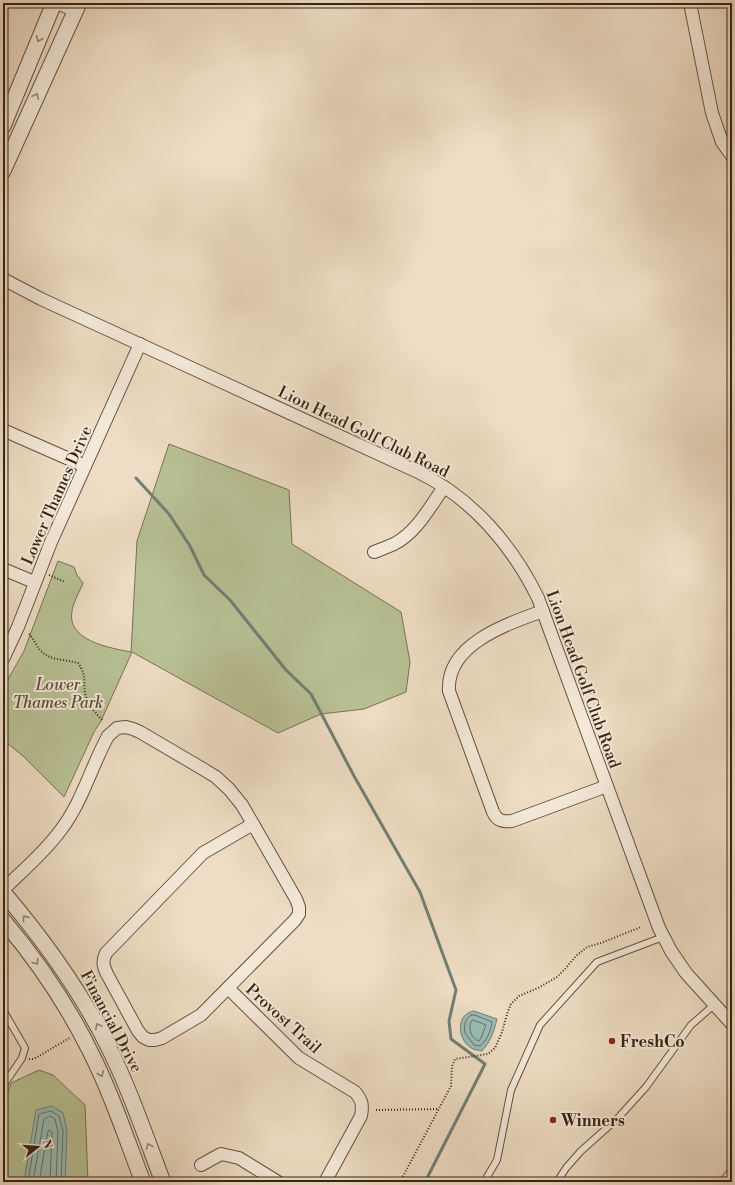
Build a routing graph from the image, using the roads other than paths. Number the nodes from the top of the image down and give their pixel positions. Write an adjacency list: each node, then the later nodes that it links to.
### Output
1 (54, 3): 5 (street, one-way to 5)
2 (58, 3): 4 (street)
3 (690, 3): 6 (street)
4 (77, 7): 7 (street, one-way to 4)
5 (3, 126)
6 (732, 156)
7 (3, 171)
8 (3, 279): 9 (street, Lion Head Golf Club Road)
9 (140, 344): 11 (street, Lower Thames Drive); 12 (street, Lion Head Golf Club Road)
10 (3, 430): 11 (street)
11 (85, 466): 15 (street, Lower Thames Drive)
12 (444, 487): 13 (street); 16 (street, Lion Head Golf Club Road)
13 (374, 552)
14 (3, 569): 15 (street)
15 (34, 582): 17 (street, Lower Thames Drive)
16 (543, 611): 18 (street, Lion Head Golf Club Road); 18 (street)
17 (3, 659)
18 (607, 786): 22 (street, Lion Head Golf Club Road)
19 (253, 824): 20 (street); 23 (street); 23 (street)
20 (3, 891): 32 (street, Financial Drive, one-way to 20)
21 (3, 920): 31 (street, Financial Drive, one-way to 31)
22 (663, 937): 24 (street, Lion Head Golf Club Road); 35 (lane)
23 (228, 988): 34 (street, Provost Trail)
24 (714, 1004): 26 (street, Lion Head Golf Club Road); 36 (lane)
25 (3, 1010): 28 (lane)
26 (728, 1016): 27 (street, Lion Head Golf Club Road)
27 (732, 1024)
28 (3, 1086)
29 (201, 1164): 33 (street)
30 (732, 1170): 37 (lane)
31 (143, 1182)
32 (163, 1182)
33 (278, 1182)
34 (325, 1182)
35 (484, 1182)
36 (558, 1182)
37 (722, 1182)

